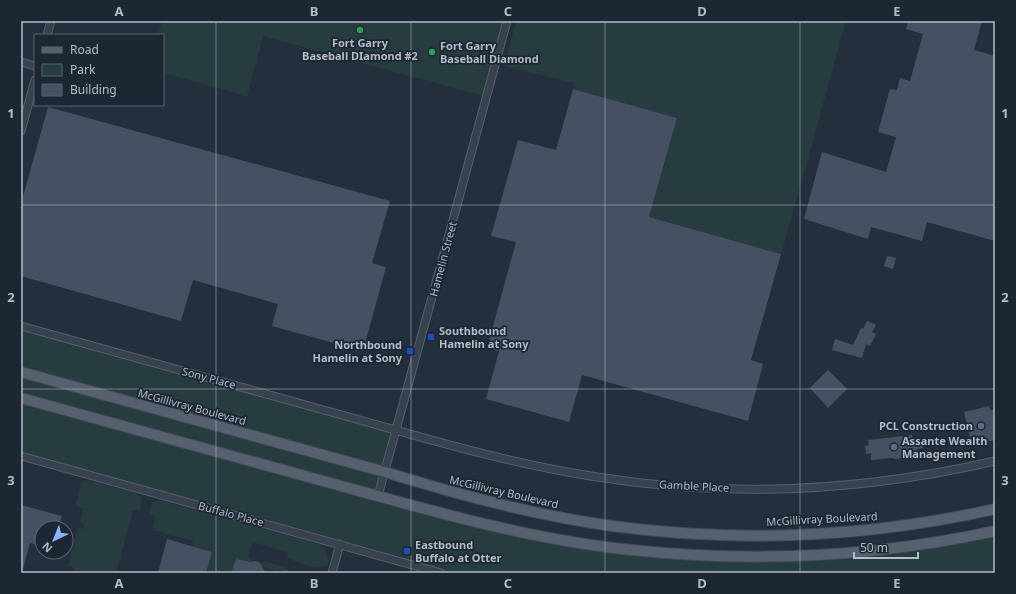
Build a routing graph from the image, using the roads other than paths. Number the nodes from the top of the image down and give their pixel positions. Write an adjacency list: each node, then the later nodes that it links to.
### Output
1 (51, 21): 3 (street)
2 (507, 21): 11 (street, Hamelin Street)
3 (47, 34)
4 (21, 62): 5 (street)
5 (34, 66)
6 (34, 84): 7 (street)
7 (21, 131)
8 (21, 326): 11 (street, Sony Place)
9 (21, 372): 14 (main road, McGillivray Boulevard)
10 (21, 398): 15 (main road)
11 (396, 430): 13 (street, Gamble Place); 14 (street, Hamelin Street)
12 (21, 456): 18 (street, Buffalo Place)
13 (995, 461)
14 (385, 472): 15 (street, Hamelin Street); 16 (main road, McGillivray Boulevard)
15 (378, 496): 17 (main road)
16 (995, 509)
17 (995, 531)
18 (340, 544): 19 (street); 20 (street, Buffalo Place)
19 (332, 573)
20 (441, 573)

